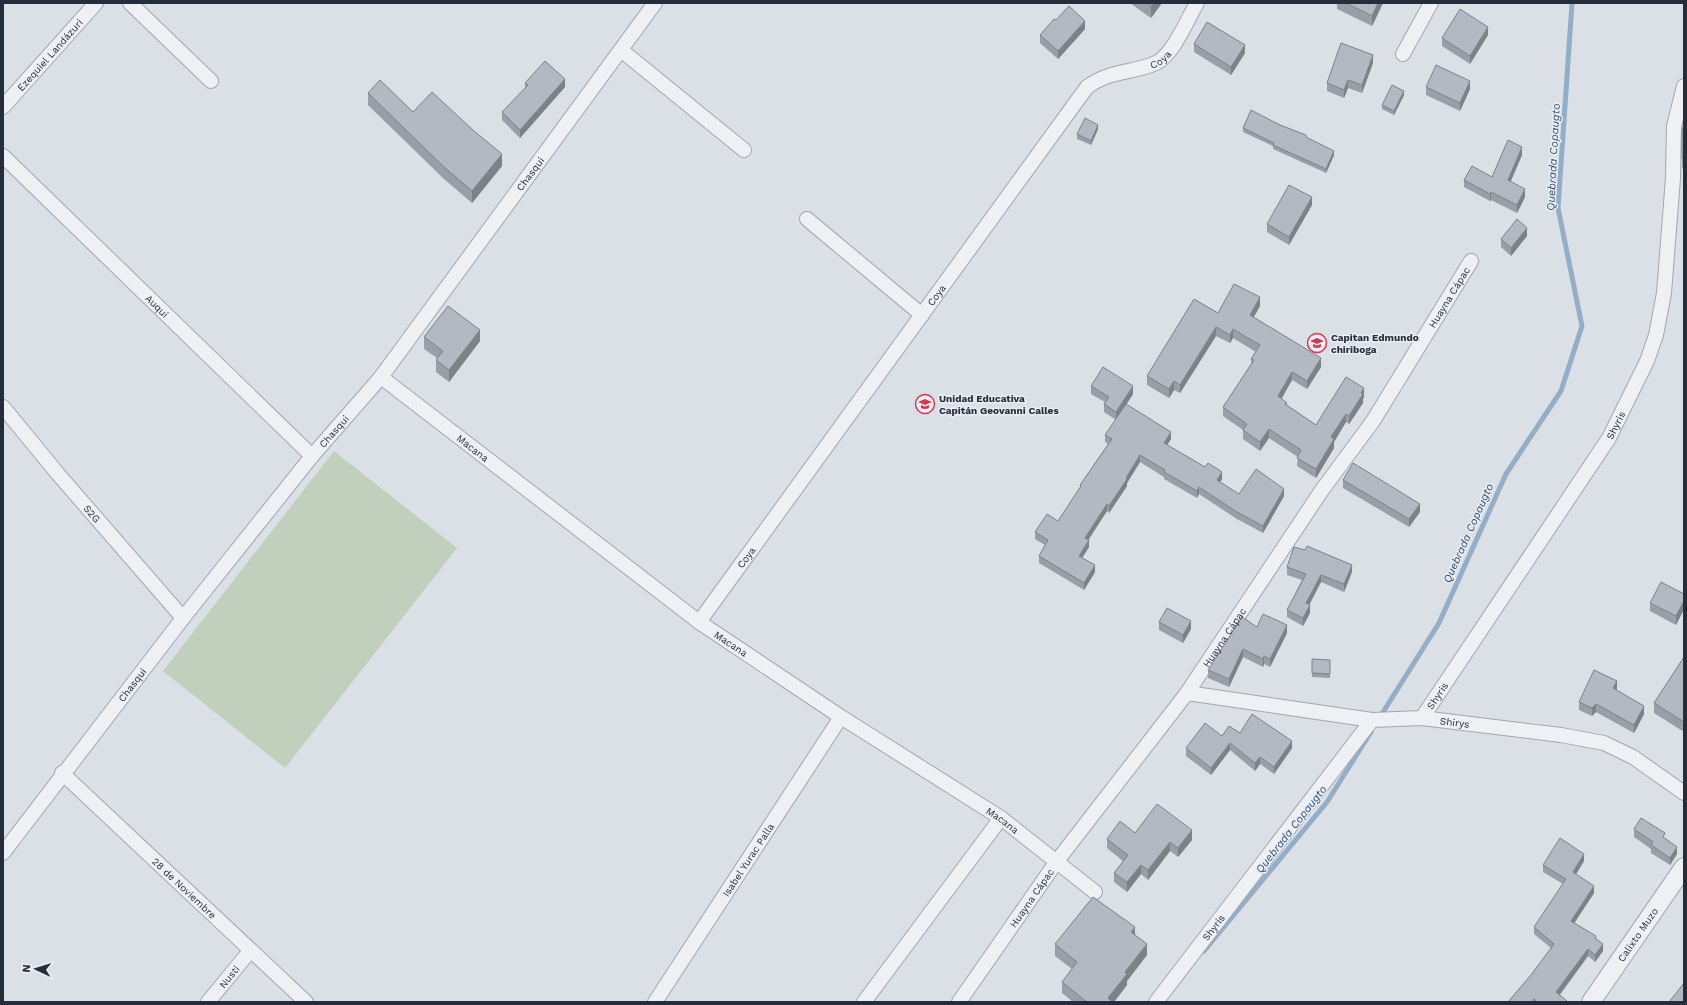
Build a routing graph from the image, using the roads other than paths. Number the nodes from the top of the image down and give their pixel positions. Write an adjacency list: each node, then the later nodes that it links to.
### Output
1 (96, 3): 10 (street, Ezequiel Landázuri)
2 (130, 3): 8 (street)
3 (655, 3): 6 (street, Chasqui)
4 (1196, 3): 16 (street, Coya)
5 (1432, 3): 7 (street)
6 (621, 50): 11 (street); 17 (street, Chasqui)
7 (1403, 54)
8 (210, 80)
9 (1684, 86): 13 (street, Shyris)
10 (3, 107)
11 (744, 150)
12 (3, 156): 19 (street, Auqui)
13 (1678, 182): 24 (street, Shyris)
14 (807, 219): 16 (street)
15 (1471, 261): 22 (street, Huayna Cápac)
16 (922, 315): 21 (street, Coya)
17 (381, 377): 19 (street, Chasqui); 21 (street, Macana)
18 (3, 407): 20 (street, S2G)
19 (312, 456): 20 (street, Chasqui)
20 (183, 618): 26 (street, Chasqui)
21 (698, 622): 23 (street, Macana)
22 (1187, 693): 25 (street, Shirys); 30 (street, Huayna Cápac)
23 (841, 717): 28 (street, Macana); 36 (street, Isabel Yurac Palla)
24 (1422, 718): 25 (street, Shirys); 27 (street, Shirys)
25 (1372, 720): 39 (street, Shyris)
26 (62, 773): 29 (street, Chasqui); 33 (street, 28 de Noviembre)
27 (1684, 793)
28 (1001, 818): 30 (street, Macana); 37 (street)
29 (6, 843)
30 (1057, 861): 32 (street, Macana); 38 (street, Huayna Cápac)
31 (1684, 867): 40 (street, Calixto Muzo)
32 (1095, 892)
33 (250, 951): 34 (street, Nusti); 35 (street, 28 de Noviembre)
34 (208, 1002)
35 (306, 1002)
36 (655, 1002)
37 (864, 1002)
38 (959, 1002)
39 (1156, 1002)
40 (1591, 1002)

